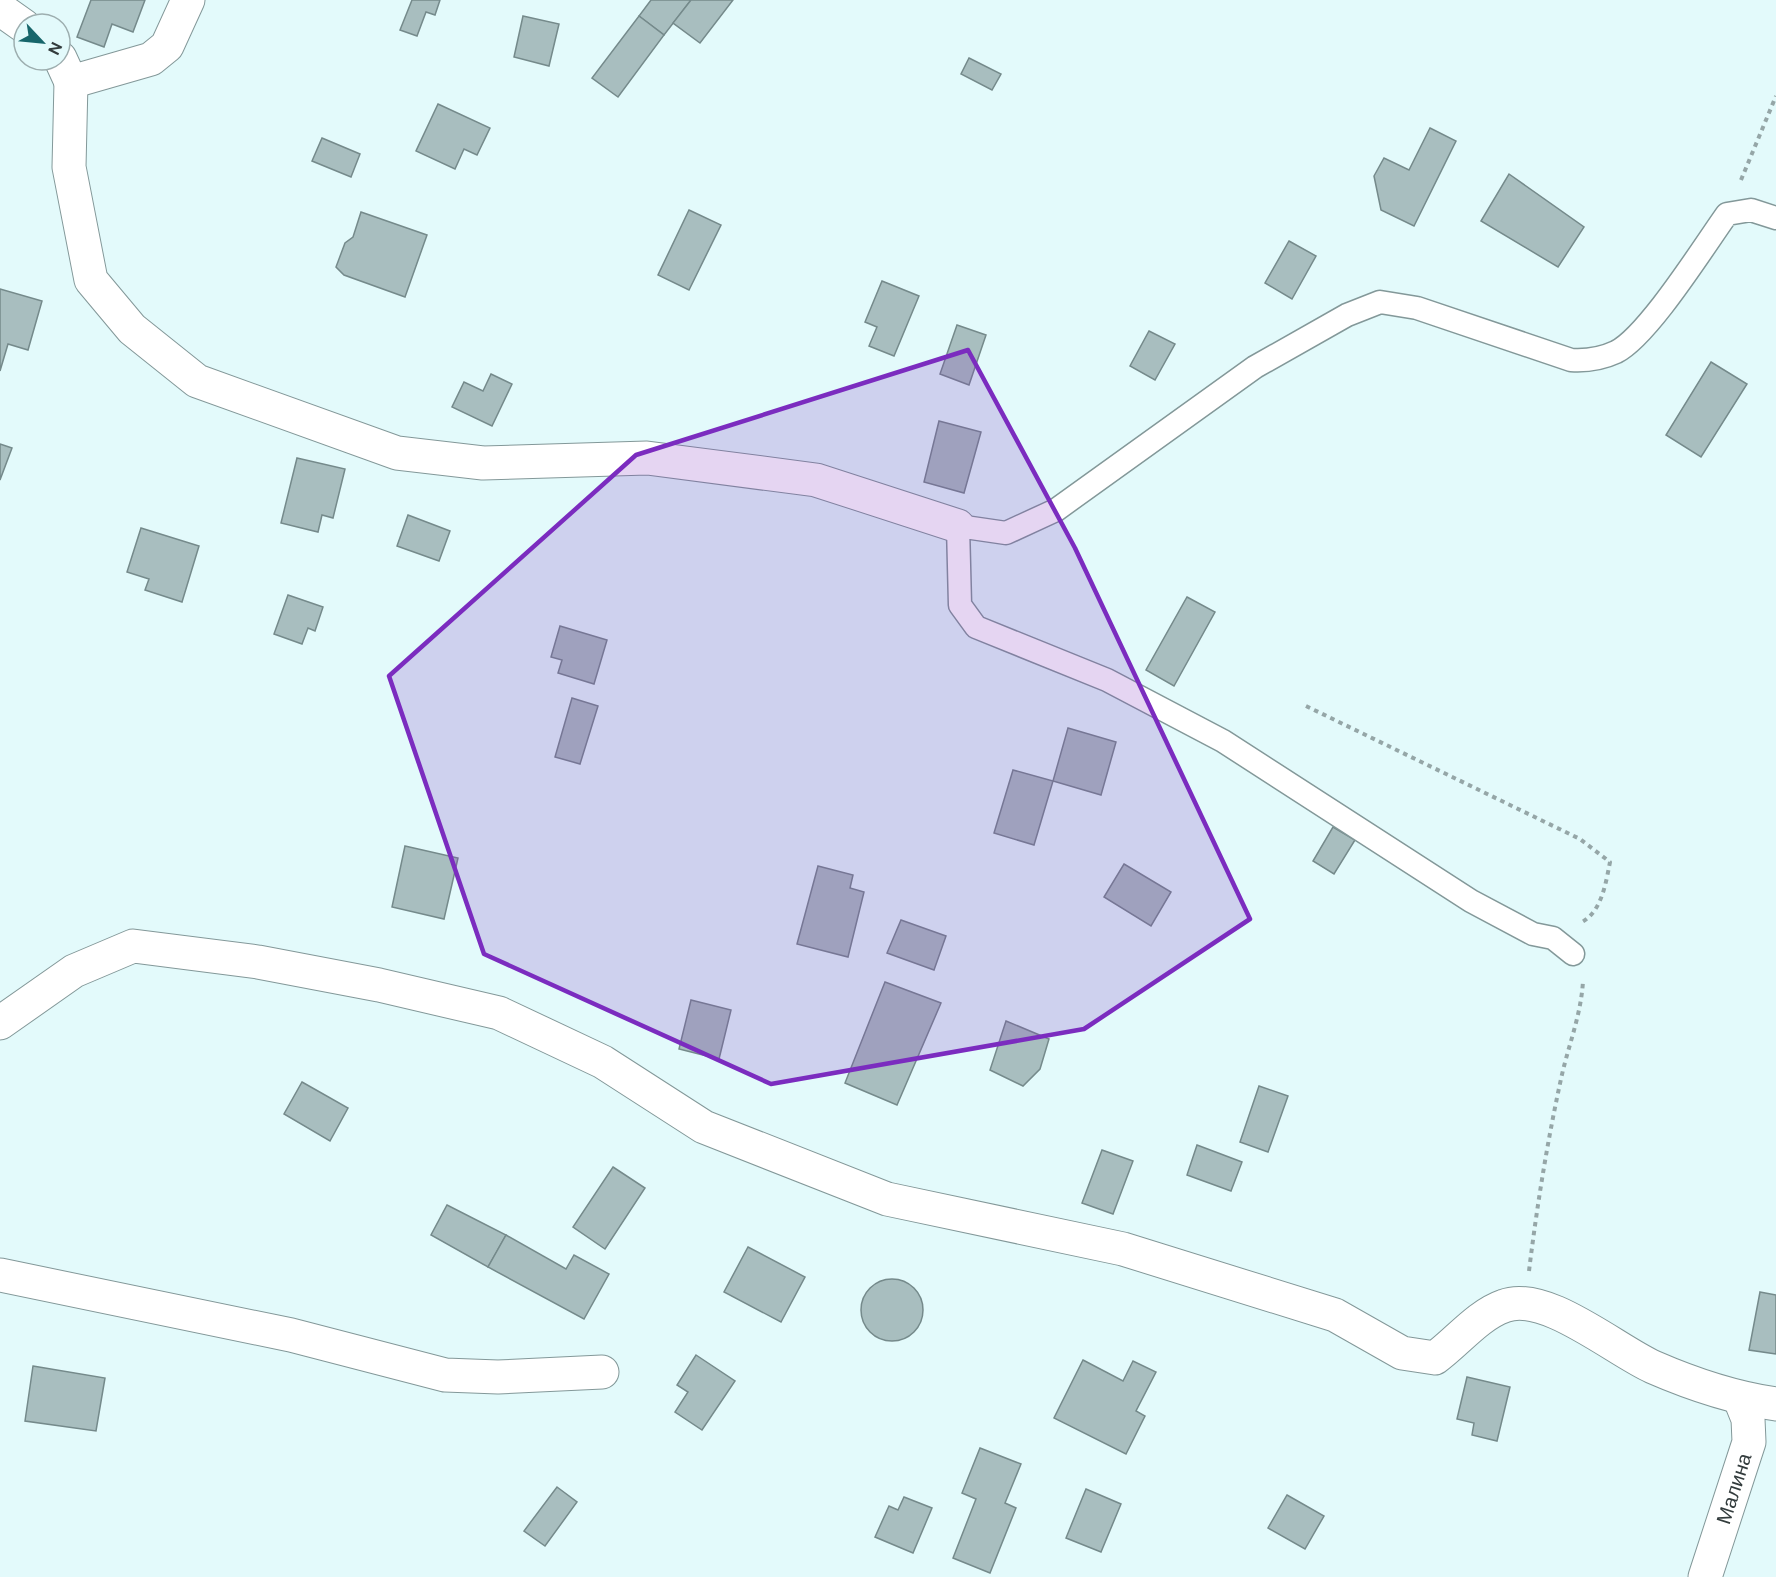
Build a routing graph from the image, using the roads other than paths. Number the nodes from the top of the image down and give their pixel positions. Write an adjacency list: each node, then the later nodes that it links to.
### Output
1 (188, 0): 2 (street)
2 (72, 69)
3 (66, 72): 5 (street)
4 (1776, 218): 5 (lane)
5 (958, 526): 6 (lane)
6 (1573, 954)
7 (0, 1023): 10 (street)
8 (0, 1275): 9 (street)
9 (602, 1372)
10 (1740, 1399): 11 (street); 12 (street, Малина)
11 (1776, 1404)
12 (1705, 1577)

